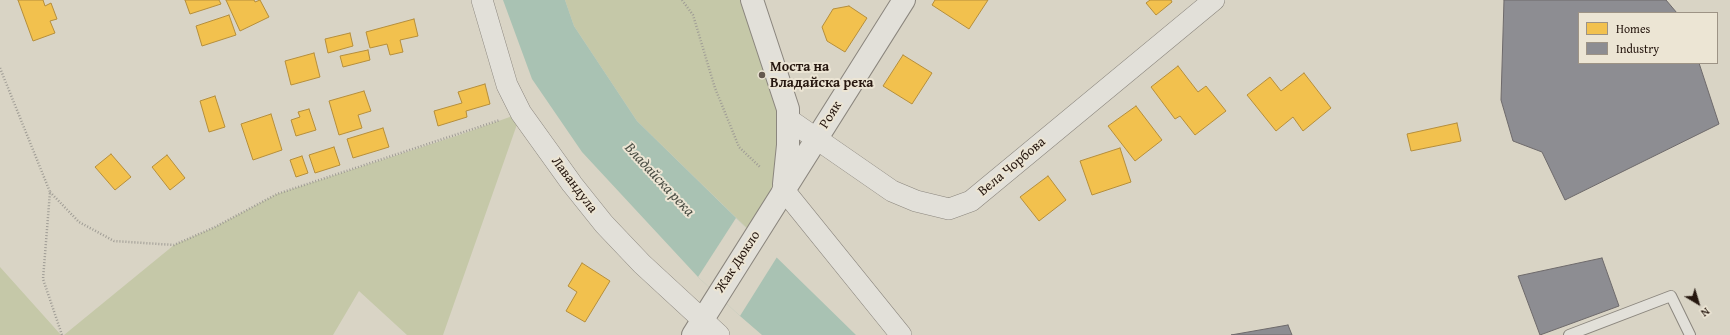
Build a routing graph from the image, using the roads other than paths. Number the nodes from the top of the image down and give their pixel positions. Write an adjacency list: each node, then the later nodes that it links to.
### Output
1 (482, 0): 8 (street, Лавандула)
2 (752, 0): 5 (street)
3 (904, 0): 6 (street, Рояк)
4 (1214, 0): 6 (street, Вела Чорбова)
5 (788, 119): 6 (street, Вела Чорбова); 7 (street)
6 (816, 138): 7 (street, Рояк)
7 (783, 189): 8 (street, Жак Дюкло); 10 (street)
8 (698, 327): 9 (street, Лавандула)
9 (719, 335)
10 (900, 335)
11 (1569, 335): 12 (lane)
12 (1690, 335)

